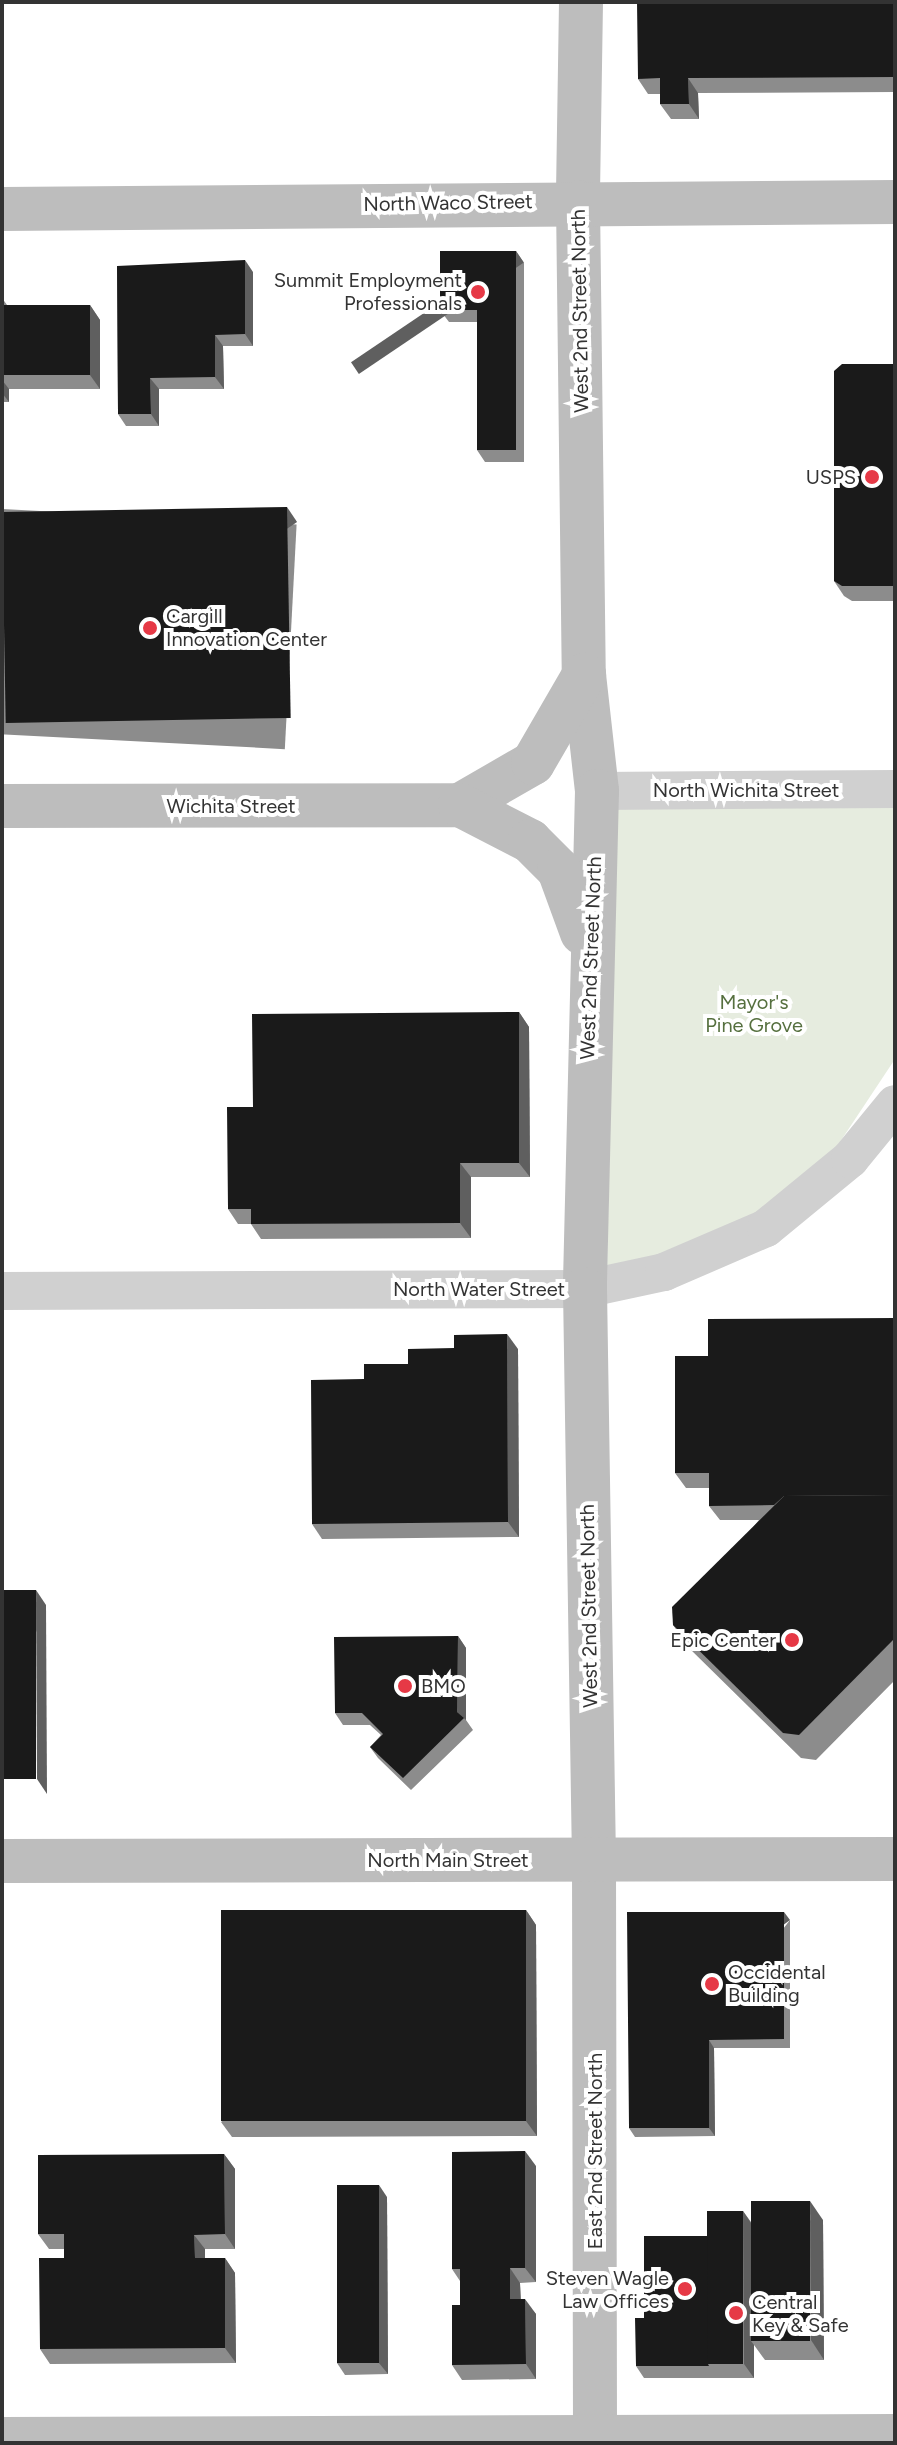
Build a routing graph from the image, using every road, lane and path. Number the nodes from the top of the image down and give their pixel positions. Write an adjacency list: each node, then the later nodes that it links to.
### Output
1 (581, 2): 2 (street, West 2nd Street North)
2 (578, 202): 3 (street, North Waco Street); 4 (street, North Waco Street); 5 (street, West 2nd Street North)
3 (895, 202)
4 (2, 209)
5 (584, 675): 7 (street, West 2nd Street North); 8 (street)
6 (895, 789): 7 (street, North Wichita Street)
7 (597, 791): 10 (street, West 2nd Street North)
8 (460, 805): 9 (street, Wichita Street); 10 (street)
9 (2, 806)
10 (589, 981): 12 (street, West 2nd Street North)
11 (895, 1104): 12 (street, North Water Street)
12 (585, 1289): 13 (street, North Water Street); 15 (street, West 2nd Street North)
13 (2, 1291)
14 (895, 1859): 15 (street, North Main Street)
15 (594, 1860): 16 (street, North Main Street); 19 (street, East 2nd Street North)
16 (2, 1861)
17 (895, 2436): 19 (street)
18 (2, 2439): 19 (street)
19 (595, 2440)

